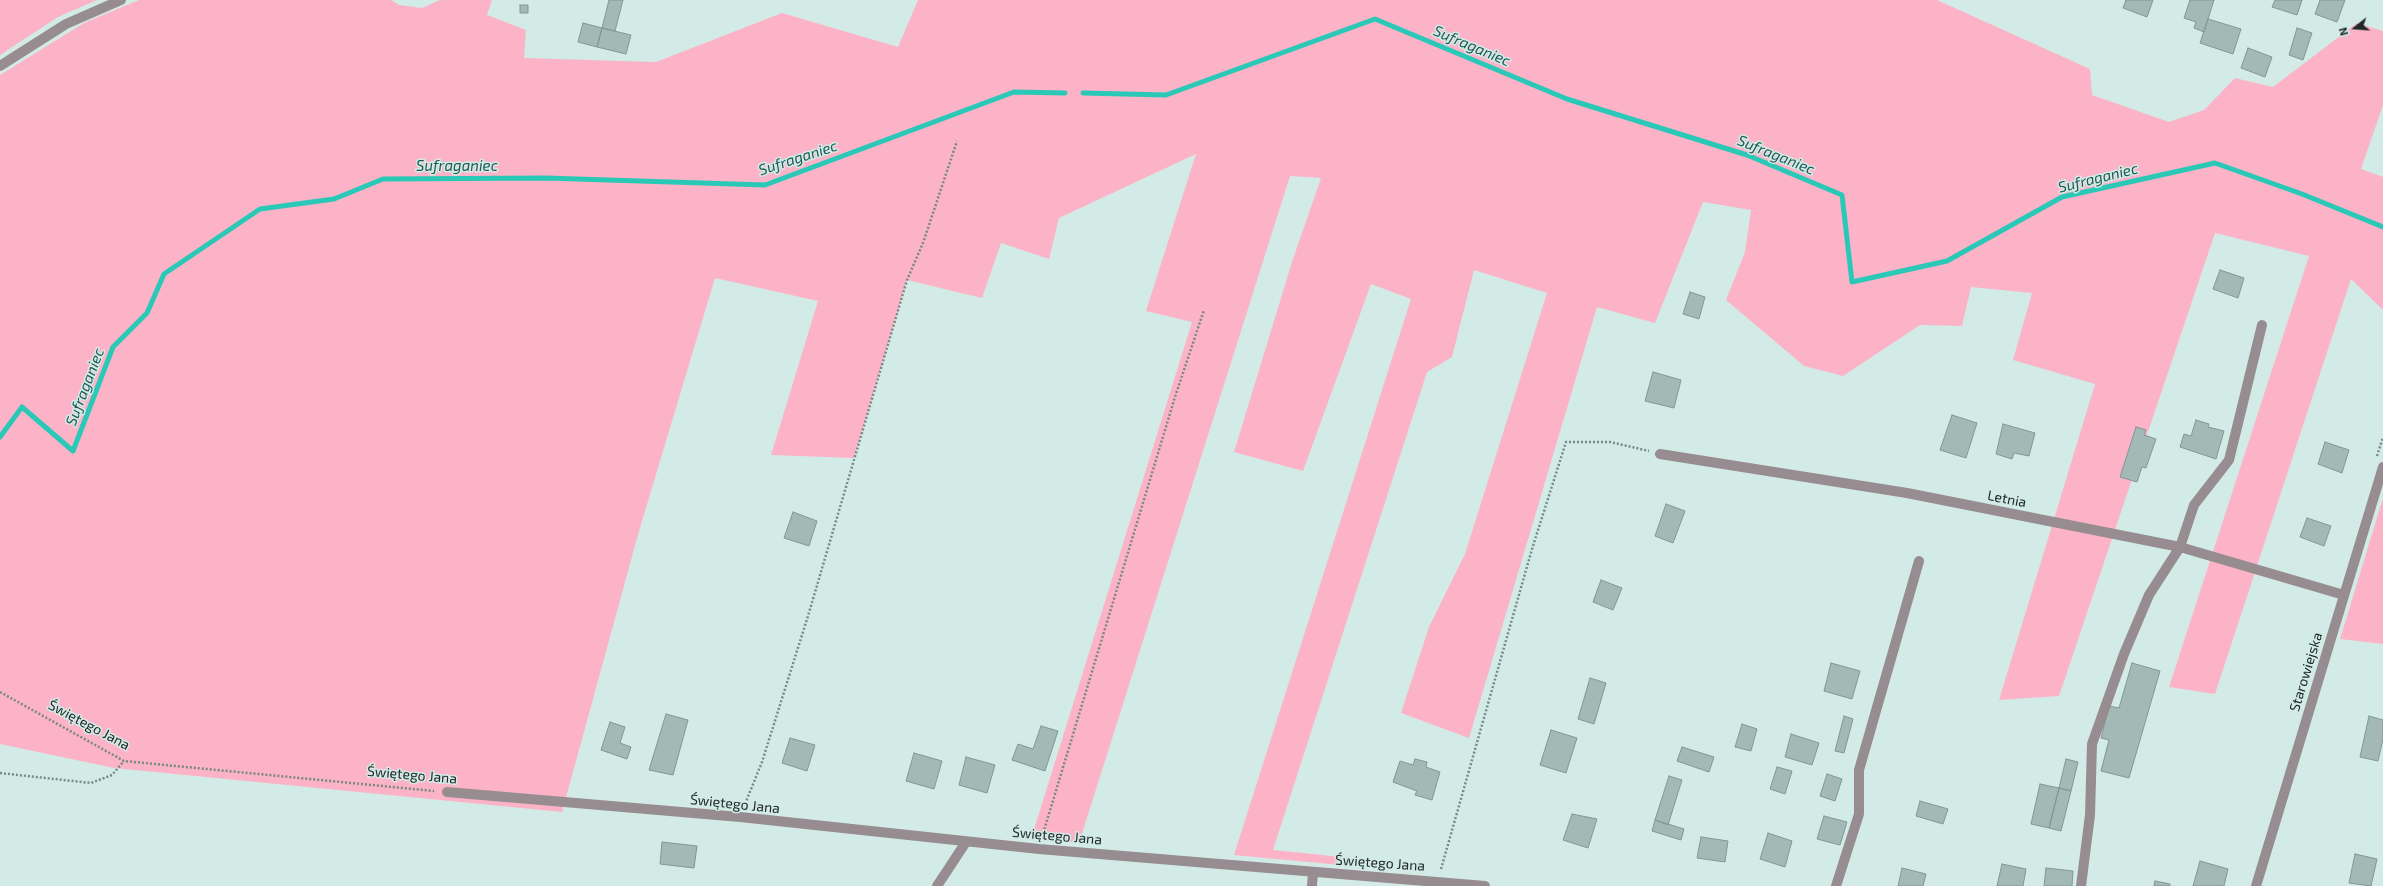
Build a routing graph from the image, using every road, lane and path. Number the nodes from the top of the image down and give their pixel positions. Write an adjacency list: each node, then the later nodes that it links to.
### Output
1 (121, 0): 2 (street)
2 (0, 66)
3 (957, 141): 15 (path)
4 (1204, 310): 17 (path)
5 (2262, 325): 8 (street)
6 (1660, 454): 8 (street, Letnia); 19 (path)
7 (2383, 467): 10 (street, Starowiejska)
8 (2180, 547): 10 (street, Letnia); 24 (street)
9 (1919, 561): 23 (street)
10 (2344, 595): 25 (street, Starowiejska)
11 (0, 692): 12 (path, Świętego Jana)
12 (124, 761): 13 (path); 14 (path, Świętego Jana)
13 (0, 773)
14 (447, 792): 15 (street, Świętego Jana)
15 (740, 818): 16 (street, Świętego Jana)
16 (966, 842): 17 (street, Świętego Jana); 20 (street)
17 (1039, 849): 18 (street, Świętego Jana)
18 (1313, 872): 19 (street, Świętego Jana); 21 (street)
19 (1438, 881): 22 (street, Świętego Jana)
20 (937, 886)
21 (1312, 886)
22 (1485, 886)
23 (1836, 886)
24 (2081, 886)
25 (2256, 886)

